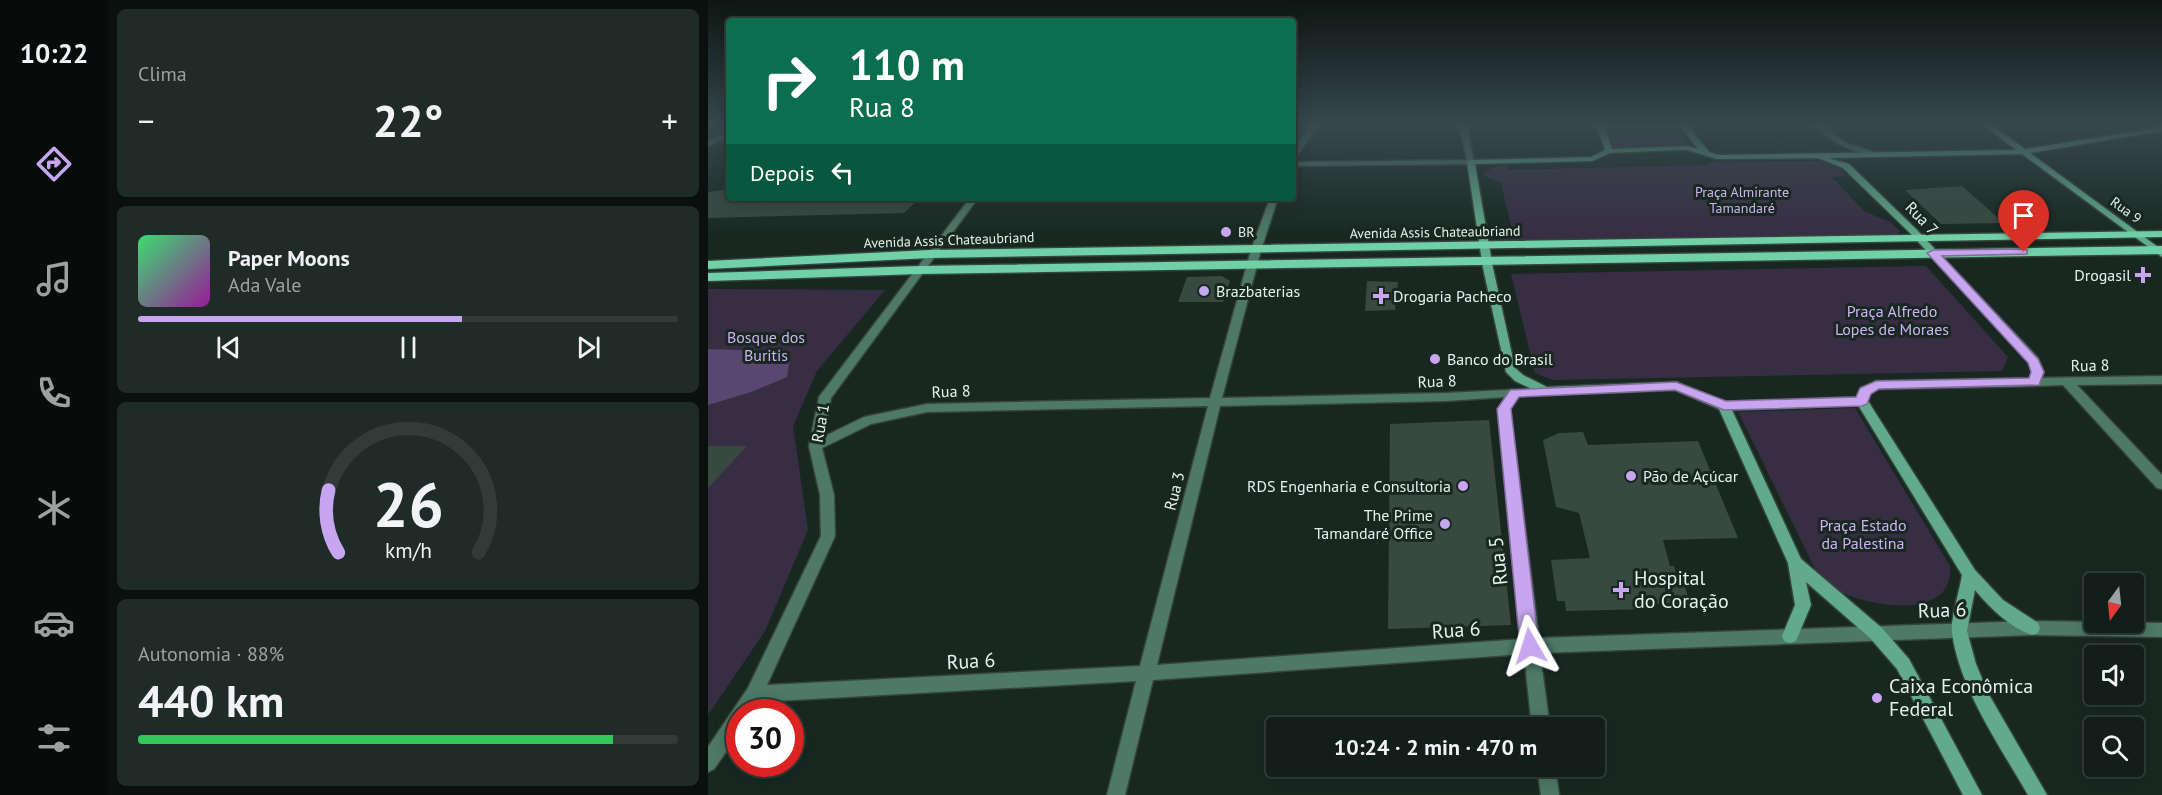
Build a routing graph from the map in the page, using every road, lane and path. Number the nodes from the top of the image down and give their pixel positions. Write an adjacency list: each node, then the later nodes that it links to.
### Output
1 (1462, 162): 5 (street)
2 (1471, 162): 11 (main road)
3 (1833, 162): 10 (main road, Rua 7)
4 (2036, 162): 8 (main road, Rua 9)
5 (1296, 164)
6 (972, 201): 14 (street, Rua 1)
7 (1273, 201): 15 (street, Rua 3)
8 (2135, 234): 9 (main road, Avenida Assis Chateaubriand); 10 (main road, Avenida Assis Chateaubriand); 12 (main road, Rua 9)
9 (2162, 234)
10 (1919, 238): 11 (main road, Avenida Assis Chateaubriand); 13 (main road, Rua 7)
11 (1486, 246): 15 (main road, Avenida Assis Chateaubriand); 16 (main road)
12 (2160, 251): 13 (main road, Avenida Assis Chateaubriand)
13 (1933, 253): 16 (main road, Avenida Assis Chateaubriand); 21 (main road, Rua 7)
14 (930, 254): 15 (main road, Avenida Assis Chateaubriand); 17 (main road, Avenida Assis Chateaubriand); 18 (street, Rua 1)
15 (1254, 257): 16 (main road, Avenida Assis Chateaubriand); 18 (main road, Avenida Assis Chateaubriand); 26 (street, Rua 3)
16 (1488, 261): 23 (main road)
17 (708, 265)
18 (919, 270): 19 (main road, Avenida Assis Chateaubriand); 28 (street, Rua 1)
19 (708, 277)
20 (2162, 380): 22 (street, Rua 8)
21 (2034, 382): 22 (street, Rua 8); 25 (main road, Rua 8)
22 (2067, 382): 29 (street)
23 (1545, 391): 24 (street, Rua 8); 27 (main road, Rua 8)
24 (1515, 393): 26 (street, Rua 8); 37 (street, Rua 5)
25 (1862, 401): 27 (main road, Rua 8); 31 (main road)
26 (1215, 402): 28 (street, Rua 8); 38 (street, Rua 3)
27 (1724, 406): 30 (main road)
28 (815, 446): 39 (street, Rua 1)
29 (2162, 484)
30 (1795, 563): 35 (main road); 36 (main road)
31 (1970, 574): 32 (main road); 34 (main road)
32 (2032, 628): 33 (street, Rua 6); 34 (street, Rua 6)
33 (2162, 630)
34 (1959, 631): 35 (street, Rua 6); 48 (main road)
35 (1876, 633): 36 (street, Rua 6); 47 (main road)
36 (1790, 636): 37 (street, Rua 6)
37 (1530, 646): 38 (street, Rua 6); 41 (street, Rua 5)
38 (1148, 672): 39 (street, Rua 6); 45 (street, Rua 3)
39 (754, 694): 40 (street, Rua 1)
40 (751, 699)
41 (1539, 717)
42 (726, 736): 43 (street, Rua 1)
43 (708, 763)
44 (1548, 777): 46 (street)
45 (1116, 795)
46 (1550, 795)
47 (1973, 795)
48 (2038, 795)

